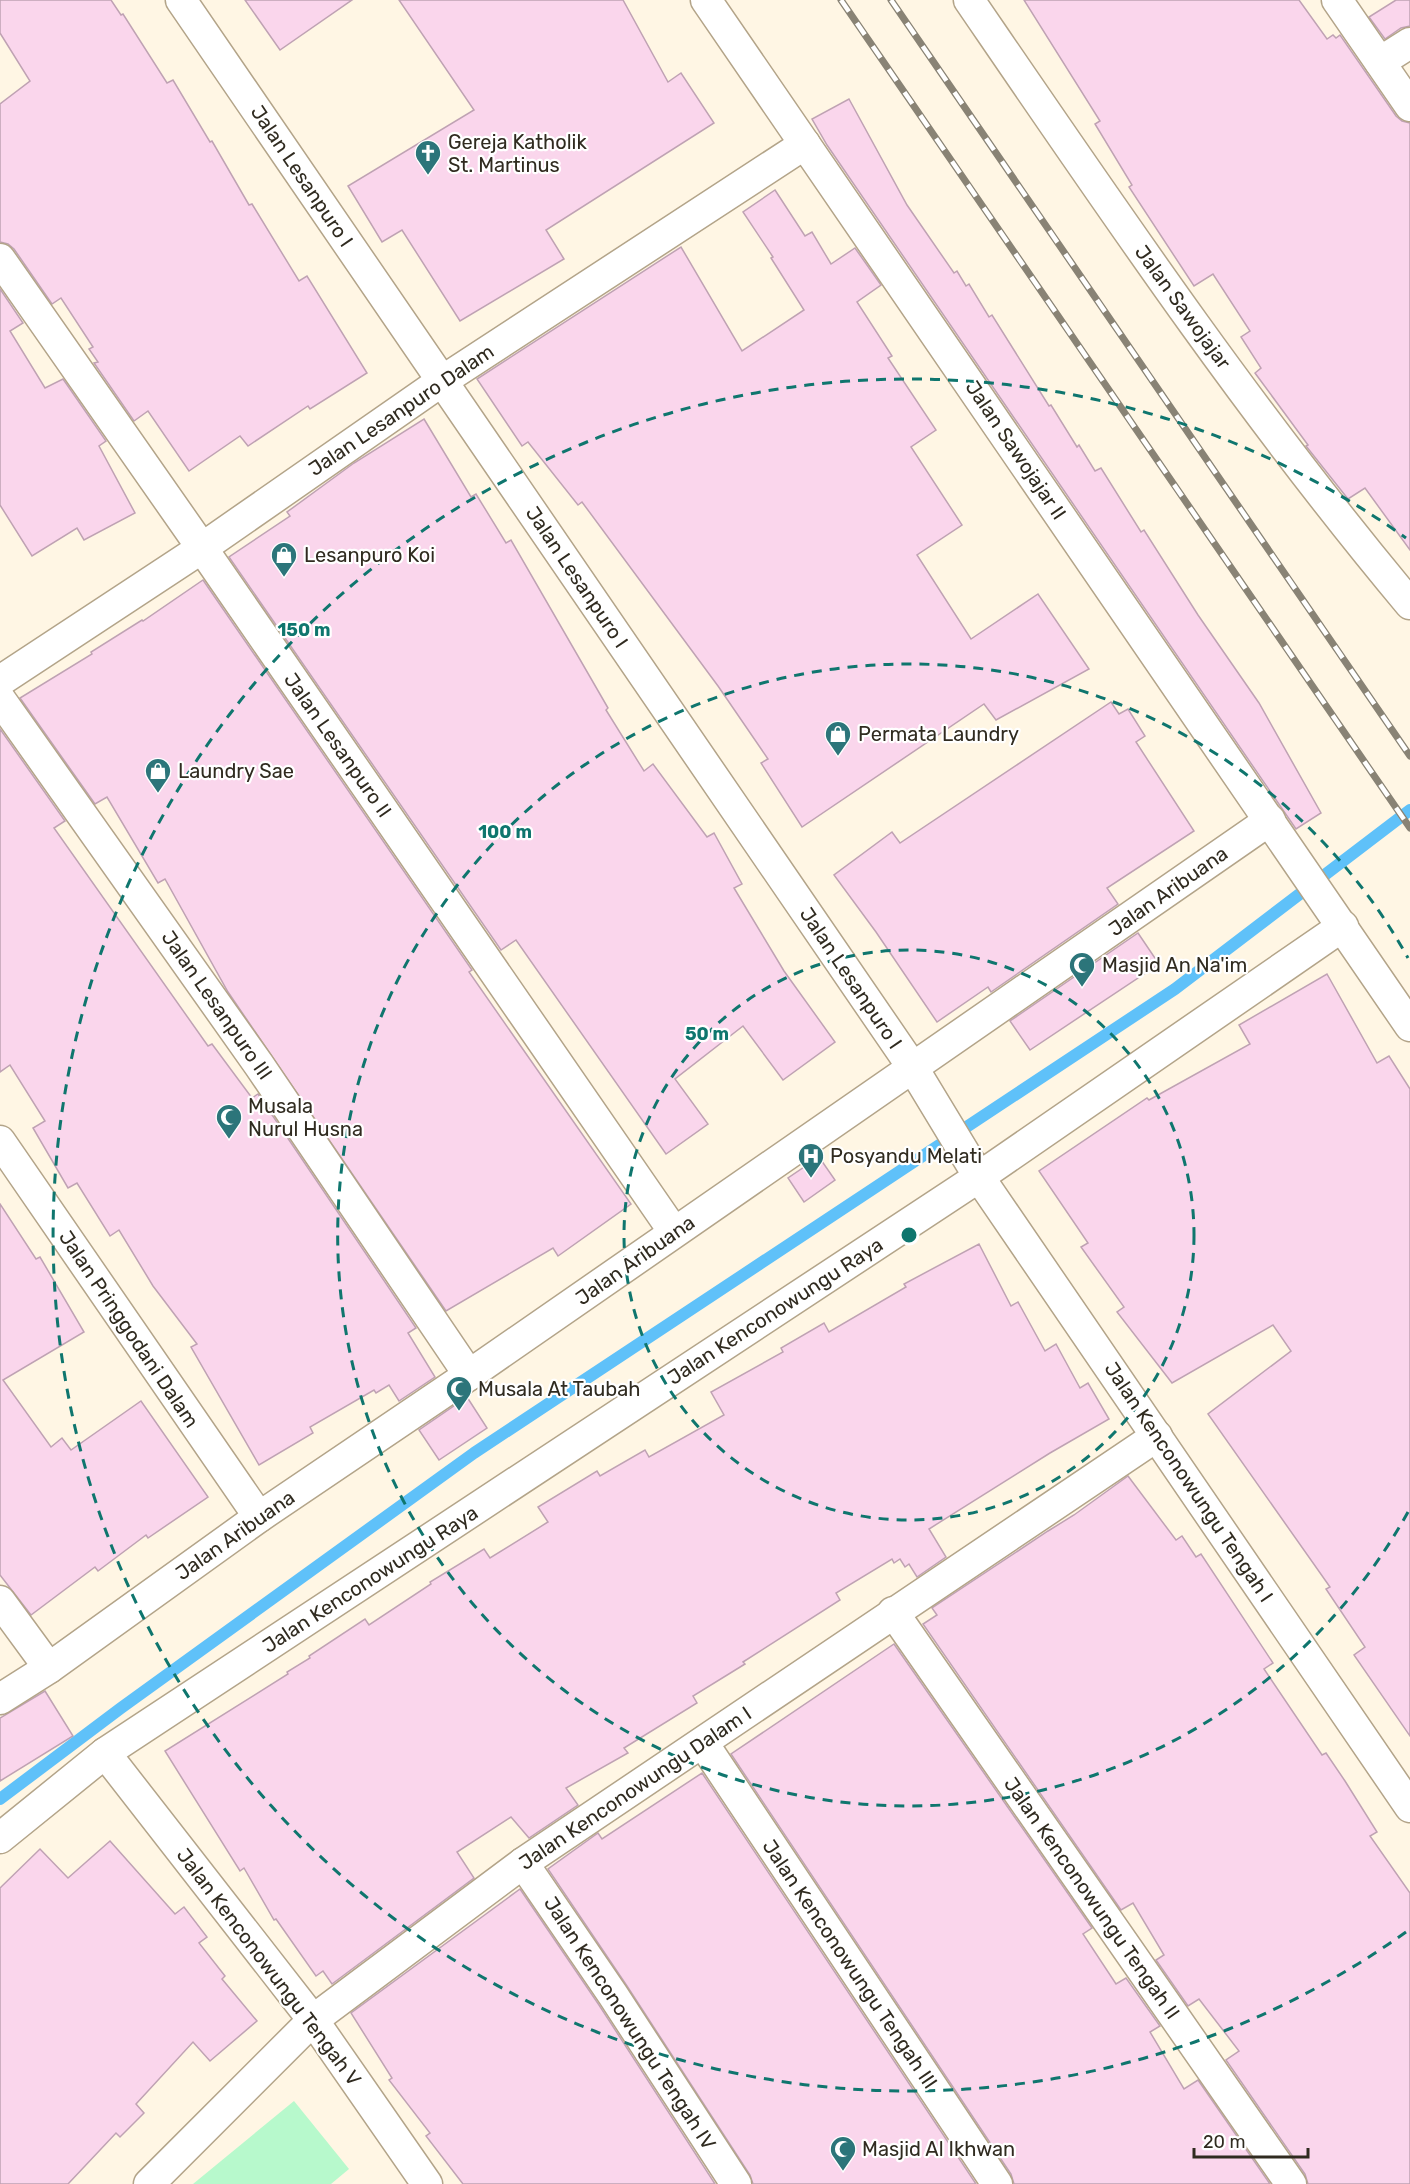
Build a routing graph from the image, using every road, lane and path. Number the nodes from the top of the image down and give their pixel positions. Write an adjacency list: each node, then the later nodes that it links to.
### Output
1 (181, 0): 10 (street, Jalan Lesanpuro I)
2 (706, 0): 8 (street, Jalan Sawojajar II)
3 (969, 0): 12 (street, Jalan Sawojajar)
4 (1349, 4): 6 (street)
5 (1410, 44): 6 (street)
6 (1380, 62): 7 (street)
7 (1410, 106)
8 (805, 144): 10 (street, Jalan Lesanpuro Dalam); 15 (street, Jalan Sawojajar II)
9 (0, 259): 11 (street, Jalan Lesanpuro II)
10 (442, 381): 11 (street, Jalan Lesanpuro Dalam); 18 (street, Jalan Lesanpuro I)
11 (202, 548): 13 (street, Jalan Lesanpuro Dalam); 21 (street, Jalan Lesanpuro II)
12 (1410, 604)
13 (0, 681)
14 (0, 699): 22 (street, Jalan Lesanpuro III)
15 (1270, 820): 16 (street, Jalan Sawojajar II); 18 (street, Jalan Aribuana)
16 (1343, 926): 17 (street, Jalan Sawojajar II); 20 (street, Jalan Kenconowungu Raya)
17 (1410, 1026)
18 (913, 1068): 20 (street, Jalan Lesanpuro I); 21 (street, Jalan Aribuana)
19 (0, 1141): 24 (street, Jalan Pringgodani Dalam)
20 (974, 1167): 23 (street, Jalan Kenconowungu Tengah I); 30 (street, Jalan Kenconowungu Raya)
21 (674, 1232): 22 (street, Jalan Aribuana)
22 (468, 1375): 24 (street, Jalan Aribuana)
23 (1157, 1436): 26 (street, Jalan Kenconowungu Dalam I); 31 (street, Jalan Kenconowungu Tengah I)
24 (259, 1517): 27 (street, Jalan Aribuana)
25 (0, 1601): 27 (street)
26 (893, 1612): 29 (street, Jalan Kenconowungu Dalam I); 39 (street, Jalan Kenconowungu Tengah II)
27 (49, 1668): 28 (street, Jalan Aribuana)
28 (0, 1699)
29 (704, 1743): 33 (street, Jalan Kenconowungu Dalam I); 38 (street, Jalan Kenconowungu Tengah III)
30 (105, 1753): 32 (street, Jalan Kenconowungu Raya); 34 (street, Jalan Kenconowungu Tengah V)
31 (1410, 1807)
32 (0, 1838)
33 (523, 1863): 34 (street, Jalan Kenconowungu Dalam I); 37 (street, Jalan Kenconowungu Tengah IV)
34 (313, 2020): 35 (street, Jalan Kenconowungu Dalam I); 36 (street, Jalan Kenconowungu Tengah V)
35 (149, 2184)
36 (427, 2184)
37 (736, 2184)
38 (997, 2184)
39 (1291, 2184)

